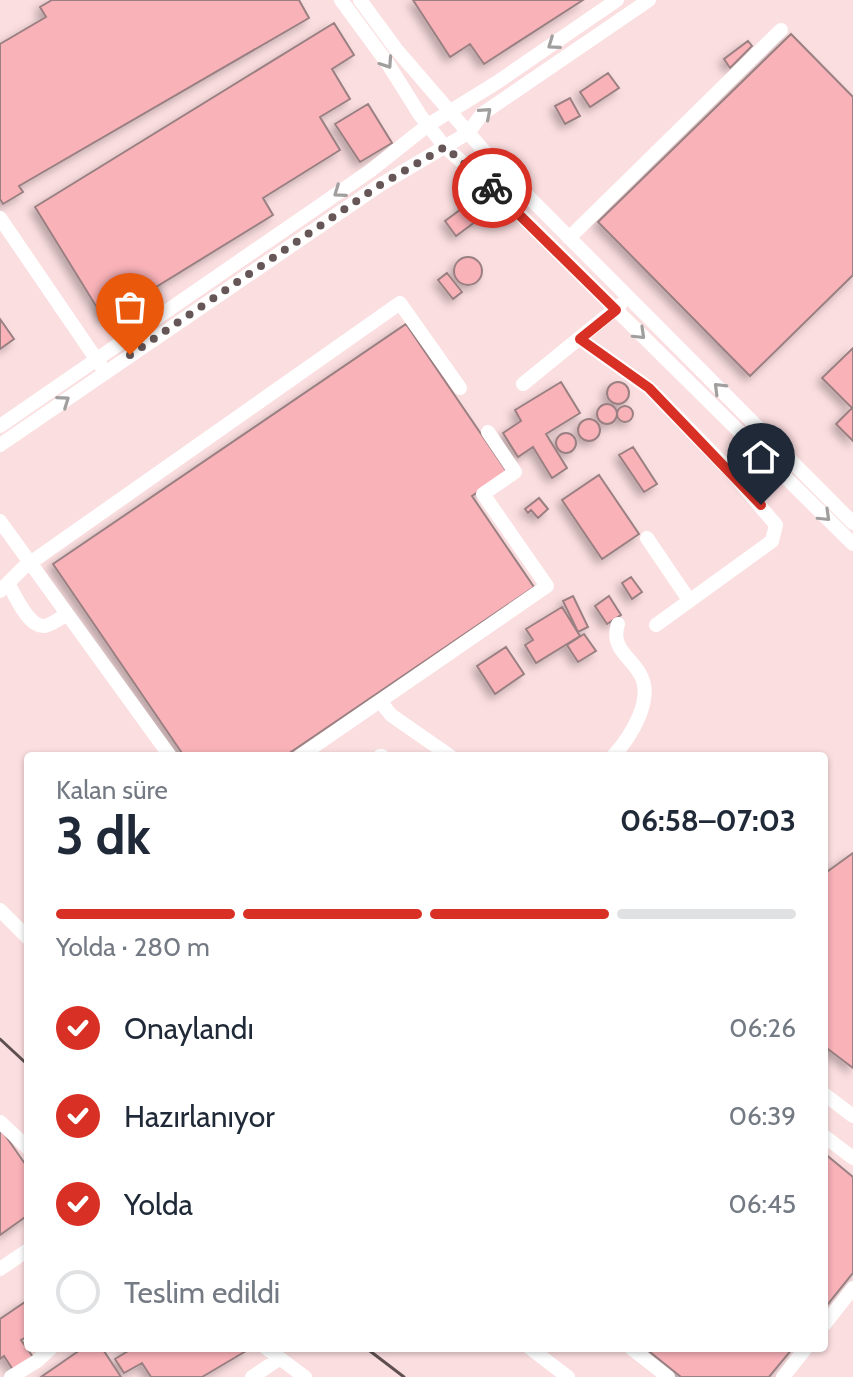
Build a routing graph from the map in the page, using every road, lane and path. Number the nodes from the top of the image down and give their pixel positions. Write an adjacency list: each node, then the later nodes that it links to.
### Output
1 (341, 0): 7 (street, one-way to 7)
2 (360, 0): 6 (street)
3 (617, 0): 6 (street, one-way to 6)
4 (649, 0): 8 (street, one-way to 4)
5 (781, 30): 11 (street)
6 (449, 112): 7 (street); 8 (street)
7 (428, 125): 9 (street); 15 (street, one-way to 15)
8 (468, 133): 9 (street); 11 (street)
9 (445, 147): 13 (street); 15 (street)
10 (0, 218): 15 (street)
11 (569, 238): 12 (street)
12 (629, 296): 13 (street); 22 (street, one-way to 12)
13 (616, 310): 14 (street); 24 (street, one-way to 24)
14 (580, 339): 16 (street); 27 (street)
15 (101, 366): 18 (street); 20 (street, one-way to 15)
16 (523, 384)
17 (460, 388): 25 (street)
18 (0, 426)
19 (488, 432): 31 (street)
20 (0, 445)
21 (0, 521): 25 (street)
22 (853, 523)
23 (647, 538): 27 (street)
24 (853, 544)
25 (30, 563): 26 (street); 28 (street)
26 (4, 587): 28 (street)
27 (689, 600): 30 (street)
28 (67, 614): 32 (street)
29 (618, 624): 35 (street)
30 (656, 625)
31 (380, 701): 33 (street); 34 (street)
32 (167, 752)
33 (306, 752)
34 (444, 752)
35 (616, 752)
36 (0, 910): 37 (street)
37 (24, 934)
38 (828, 1097): 39 (street)
39 (853, 1116)
40 (0, 1122): 42 (street)
41 (828, 1139): 43 (street)
42 (24, 1144)
43 (853, 1158)
44 (24, 1253): 45 (street)
45 (0, 1269)
46 (853, 1288): 47 (street)
47 (828, 1320)
48 (47, 1352): 54 (street)
49 (271, 1352): 53 (street)
50 (535, 1352): 57 (street)
51 (636, 1352): 58 (street)
52 (803, 1352): 59 (street)
53 (279, 1359): 55 (street); 56 (street)
54 (11, 1377)
55 (252, 1377)
56 (305, 1377)
57 (568, 1377)
58 (668, 1377)
59 (783, 1377)

